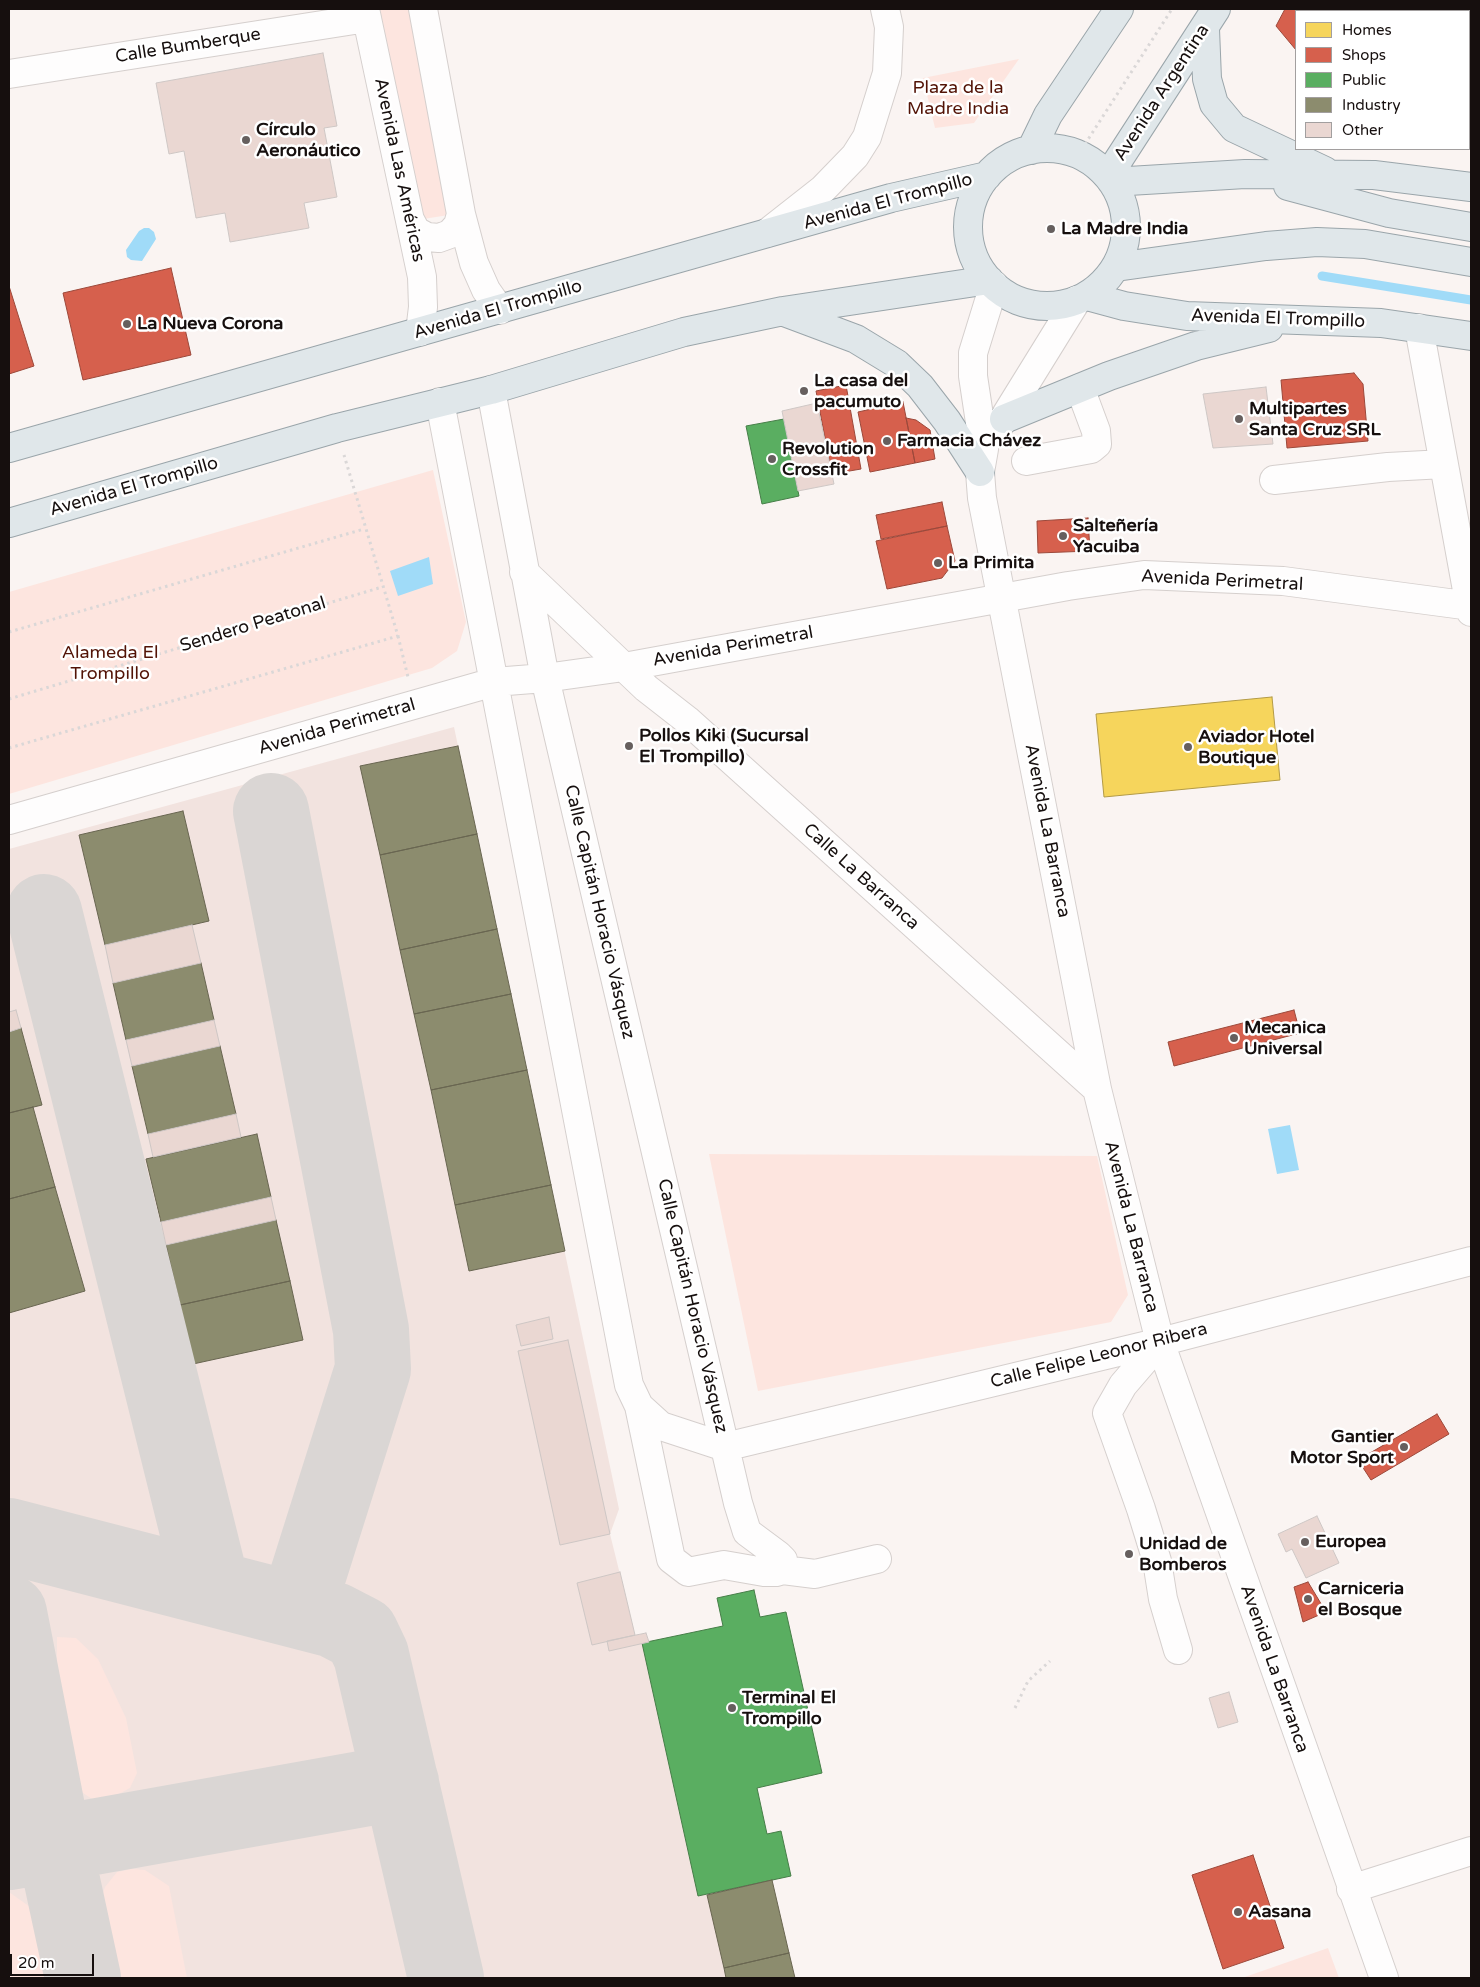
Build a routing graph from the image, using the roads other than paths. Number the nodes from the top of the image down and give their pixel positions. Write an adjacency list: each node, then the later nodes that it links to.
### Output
1 (423, 9): 13 (street)
2 (885, 9): 16 (street)
3 (1119, 9): 7 (main road)
4 (366, 13): 6 (street, Calle Bumberque); 14 (street, Avenida Las Américas)
5 (1211, 19): 10 (main road); 11 (main road, Avenida Argentina)
6 (9, 74)
7 (1031, 150): 9 (main road); 11 (main road)
8 (1245, 174): 10 (main road); 11 (main road); 15 (main road)
9 (987, 176): 16 (main road, Avenida El Trompillo); 19 (main road)
10 (1336, 176): 12 (main road)
11 (1110, 179): 18 (main road)
12 (1471, 186)
13 (461, 214): 14 (street); 21 (street)
14 (410, 220): 25 (street, Avenida Las Américas)
15 (1471, 227)
16 (766, 234): 21 (main road, Avenida El Trompillo)
17 (1471, 262): 18 (main road)
18 (1116, 267): 20 (main road)
19 (991, 283): 20 (main road); 22 (main road, Avenida El Trompillo); 32 (street, Avenida La Barranca)
20 (1082, 298): 23 (main road, Avenida El Trompillo); 30 (street)
21 (500, 310): 25 (main road, Avenida El Trompillo)
22 (783, 311): 28 (main road, Avenida El Trompillo); 32 (main road)
23 (1300, 320): 24 (main road, Avenida El Trompillo); 27 (main road)
24 (1419, 328): 26 (main road, Avenida El Trompillo); 34 (street)
25 (420, 332): 31 (main road, Avenida El Trompillo)
26 (1471, 336)
27 (1080, 388): 30 (main road); 33 (street)
28 (491, 390): 29 (main road, Avenida El Trompillo); 37 (street, Calle Capitán Horacio Vásquez)
29 (440, 402): 36 (main road, Avenida El Trompillo); 42 (street, Calle Capitán Horacio Vásquez)
30 (1004, 419): 32 (street)
31 (9, 448)
32 (982, 461): 38 (street, Avenida La Barranca)
33 (1026, 461)
34 (1444, 464): 35 (street); 39 (street)
35 (1274, 480)
36 (9, 523)
37 (524, 572): 40 (street, Calle La Barranca); 41 (street, Calle Capitán Horacio Vásquez)
38 (1003, 598): 39 (street, Avenida Perimetral); 40 (street, Avenida Perimetral); 44 (street, Avenida La Barranca)
39 (1471, 608)
40 (624, 667): 41 (street, Avenida Perimetral); 44 (street, Calle La Barranca)
41 (544, 678): 42 (street, Avenida Perimetral); 48 (street, Calle Capitán Horacio Vásquez)
42 (494, 682): 43 (street, Avenida Perimetral); 47 (street, Calle Capitán Horacio Vásquez)
43 (9, 820)
44 (1097, 1089): 46 (street, Avenida La Barranca)
45 (1471, 1262): 46 (street, Calle Felipe Leonor Ribera)
46 (1160, 1342): 48 (street, Calle Felipe Leonor Ribera); 51 (street); 53 (street, Avenida La Barranca)
47 (639, 1406): 48 (street, Calle Capitán Horacio Vásquez); 50 (street)
48 (726, 1448): 50 (street)
49 (877, 1559): 50 (street)
50 (783, 1570)
51 (1178, 1650)
52 (1471, 1850): 53 (street)
53 (1351, 1889): 54 (street, Avenida La Barranca)
54 (1384, 1978)

